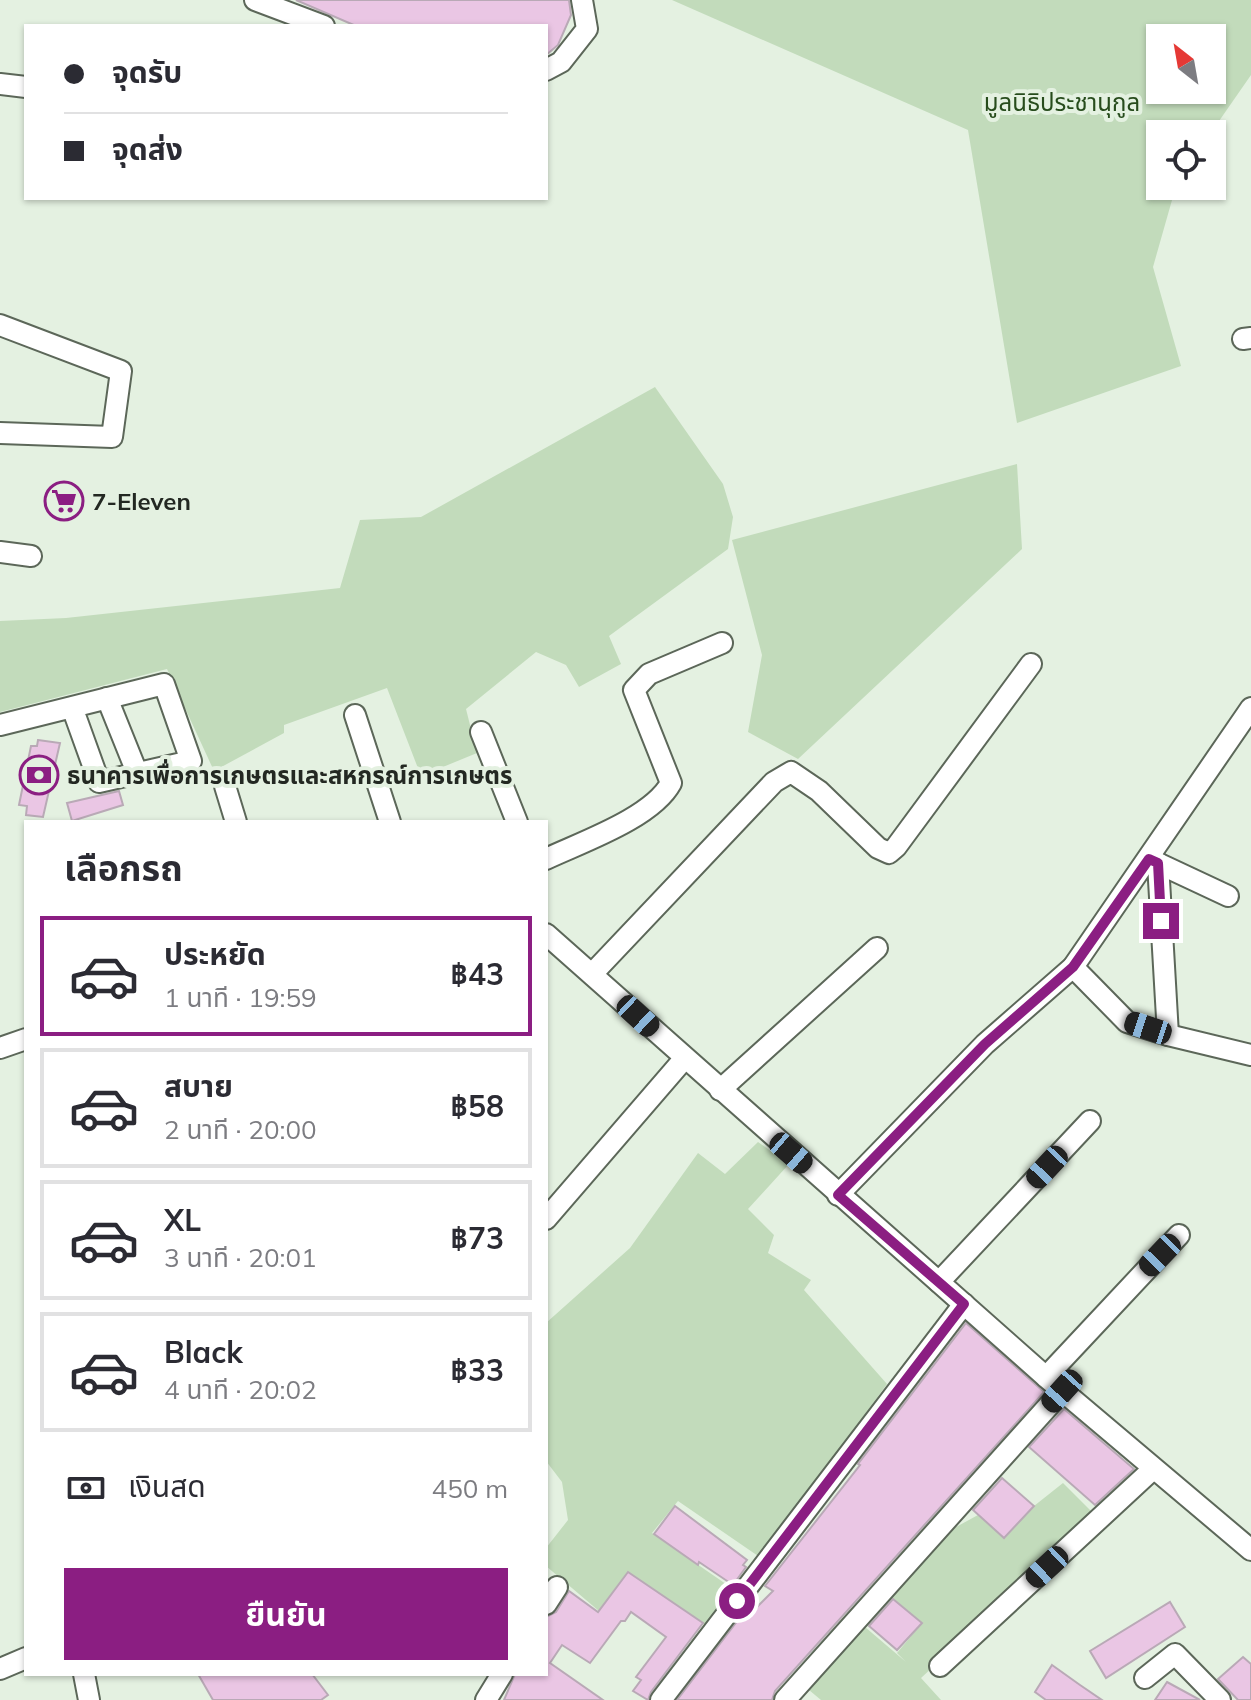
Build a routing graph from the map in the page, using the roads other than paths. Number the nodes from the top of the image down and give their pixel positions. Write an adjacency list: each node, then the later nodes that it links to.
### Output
1 (255, 0): 3 (street)
2 (582, 0): 4 (street)
3 (319, 24)
4 (548, 69)
5 (0, 84): 6 (street)
6 (24, 87)
7 (0, 325): 8 (street)
8 (0, 433)
9 (0, 552): 10 (street)
10 (31, 556)
11 (722, 643): 24 (street)
12 (1031, 664): 30 (street)
13 (107, 698): 14 (street); 19 (street); 19 (street)
14 (72, 707): 17 (street); 19 (street)
15 (1251, 708): 25 (street)
16 (355, 715): 22 (street)
17 (0, 725)
18 (481, 732): 23 (street)
19 (138, 775)
20 (225, 786): 21 (street)
21 (235, 820)
22 (389, 820)
23 (516, 820)
24 (548, 858)
25 (1154, 861): 26 (street); 29 (street); 31 (street)
26 (1228, 896)
27 (548, 936): 30 (street)
28 (877, 948): 36 (street)
29 (1073, 967): 31 (street); 38 (street)
30 (592, 974): 35 (street)
31 (1168, 1035): 34 (street)
32 (24, 1040): 33 (street)
33 (0, 1048)
34 (1251, 1055)
35 (684, 1059): 36 (street); 39 (street)
36 (720, 1090): 38 (street)
37 (1090, 1121): 41 (street)
38 (838, 1195): 41 (street)
39 (548, 1217)
40 (1179, 1235): 43 (street)
41 (939, 1282): 42 (street)
42 (964, 1304): 43 (street); 55 (street)
43 (1046, 1377): 44 (street)
44 (1062, 1391): 45 (street); 56 (street)
45 (1153, 1469): 46 (street); 48 (street)
46 (1251, 1550)
47 (24, 1659): 49 (street)
48 (940, 1666)
49 (0, 1669)
50 (84, 1676): 53 (street)
51 (501, 1676): 54 (street)
52 (1145, 1678): 57 (street)
53 (89, 1700)
54 (486, 1700)
55 (661, 1700)
56 (785, 1700)
57 (1220, 1700)

